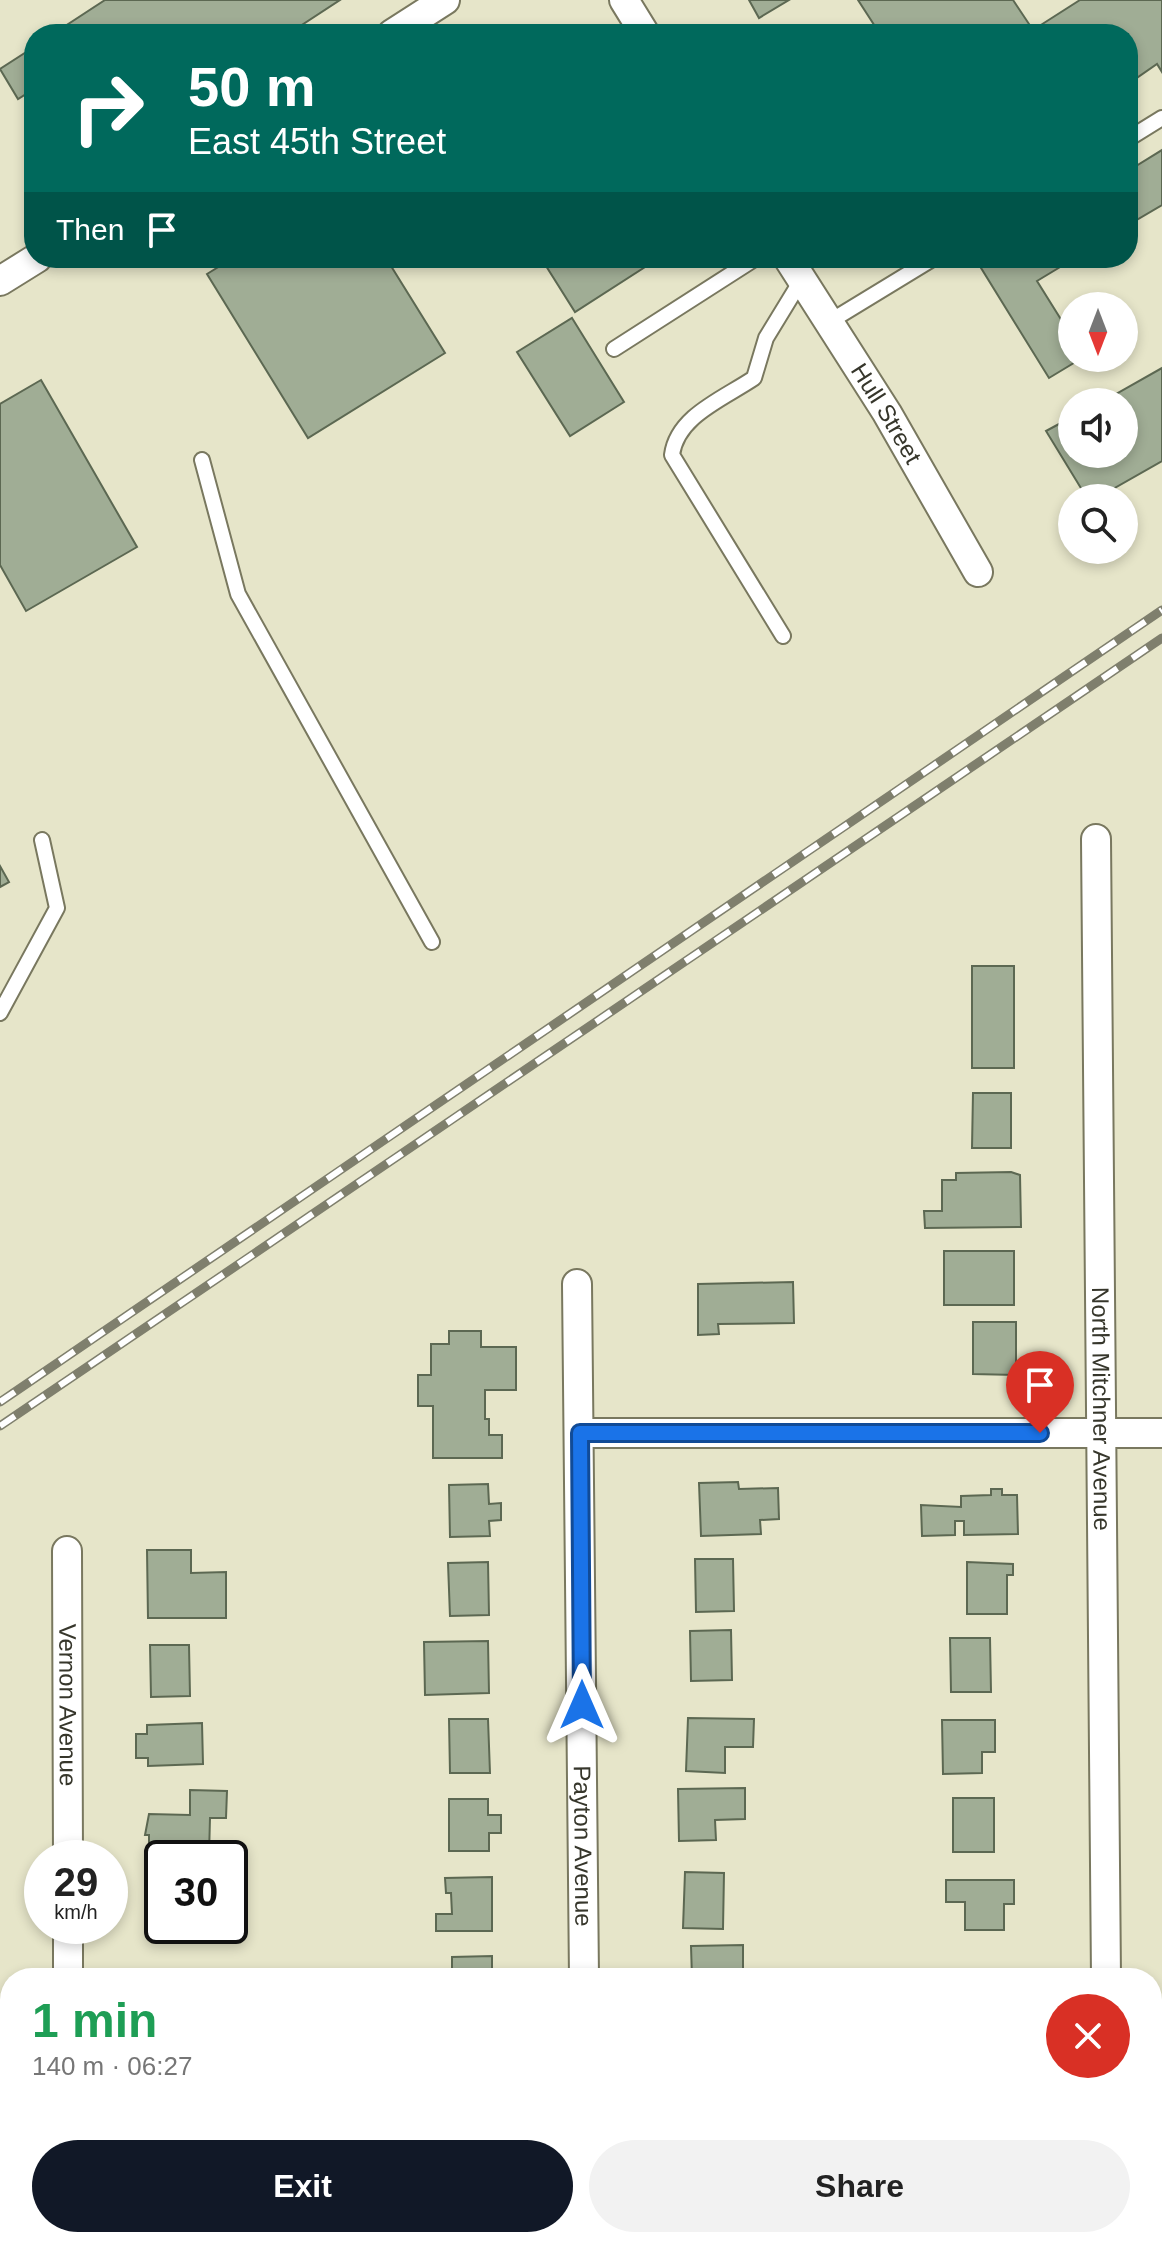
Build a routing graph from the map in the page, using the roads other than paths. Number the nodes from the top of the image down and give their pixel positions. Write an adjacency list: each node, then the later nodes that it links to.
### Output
1 (445, 0): 3 (street)
2 (624, 0): 4 (street)
3 (408, 24)
4 (639, 24)
5 (1162, 118): 6 (lane)
6 (1138, 133)
7 (24, 266): 11 (street)
8 (740, 268): 13 (lane)
9 (918, 268): 12 (lane)
10 (795, 269): 12 (street, Hull Street); 16 (lane)
11 (0, 281)
12 (829, 322): 15 (street, Hull Street)
13 (614, 349)
14 (202, 460): 19 (lane)
15 (978, 572)
16 (783, 636)
17 (1096, 839): 23 (street, North Mitchner Avenue)
18 (42, 840): 20 (lane)
19 (432, 942)
20 (0, 1013)
21 (577, 1284): 22 (street, Payton Avenue)
22 (580, 1433): 23 (street); 29 (street, Payton Avenue)
23 (1102, 1433): 24 (street); 30 (street, North Mitchner Avenue)
24 (1162, 1433)
25 (67, 1551): 26 (street, Vernon Avenue)
26 (68, 1840)
27 (68, 1944): 28 (street)
28 (68, 1968)
29 (584, 1968)
30 (1106, 1968)

